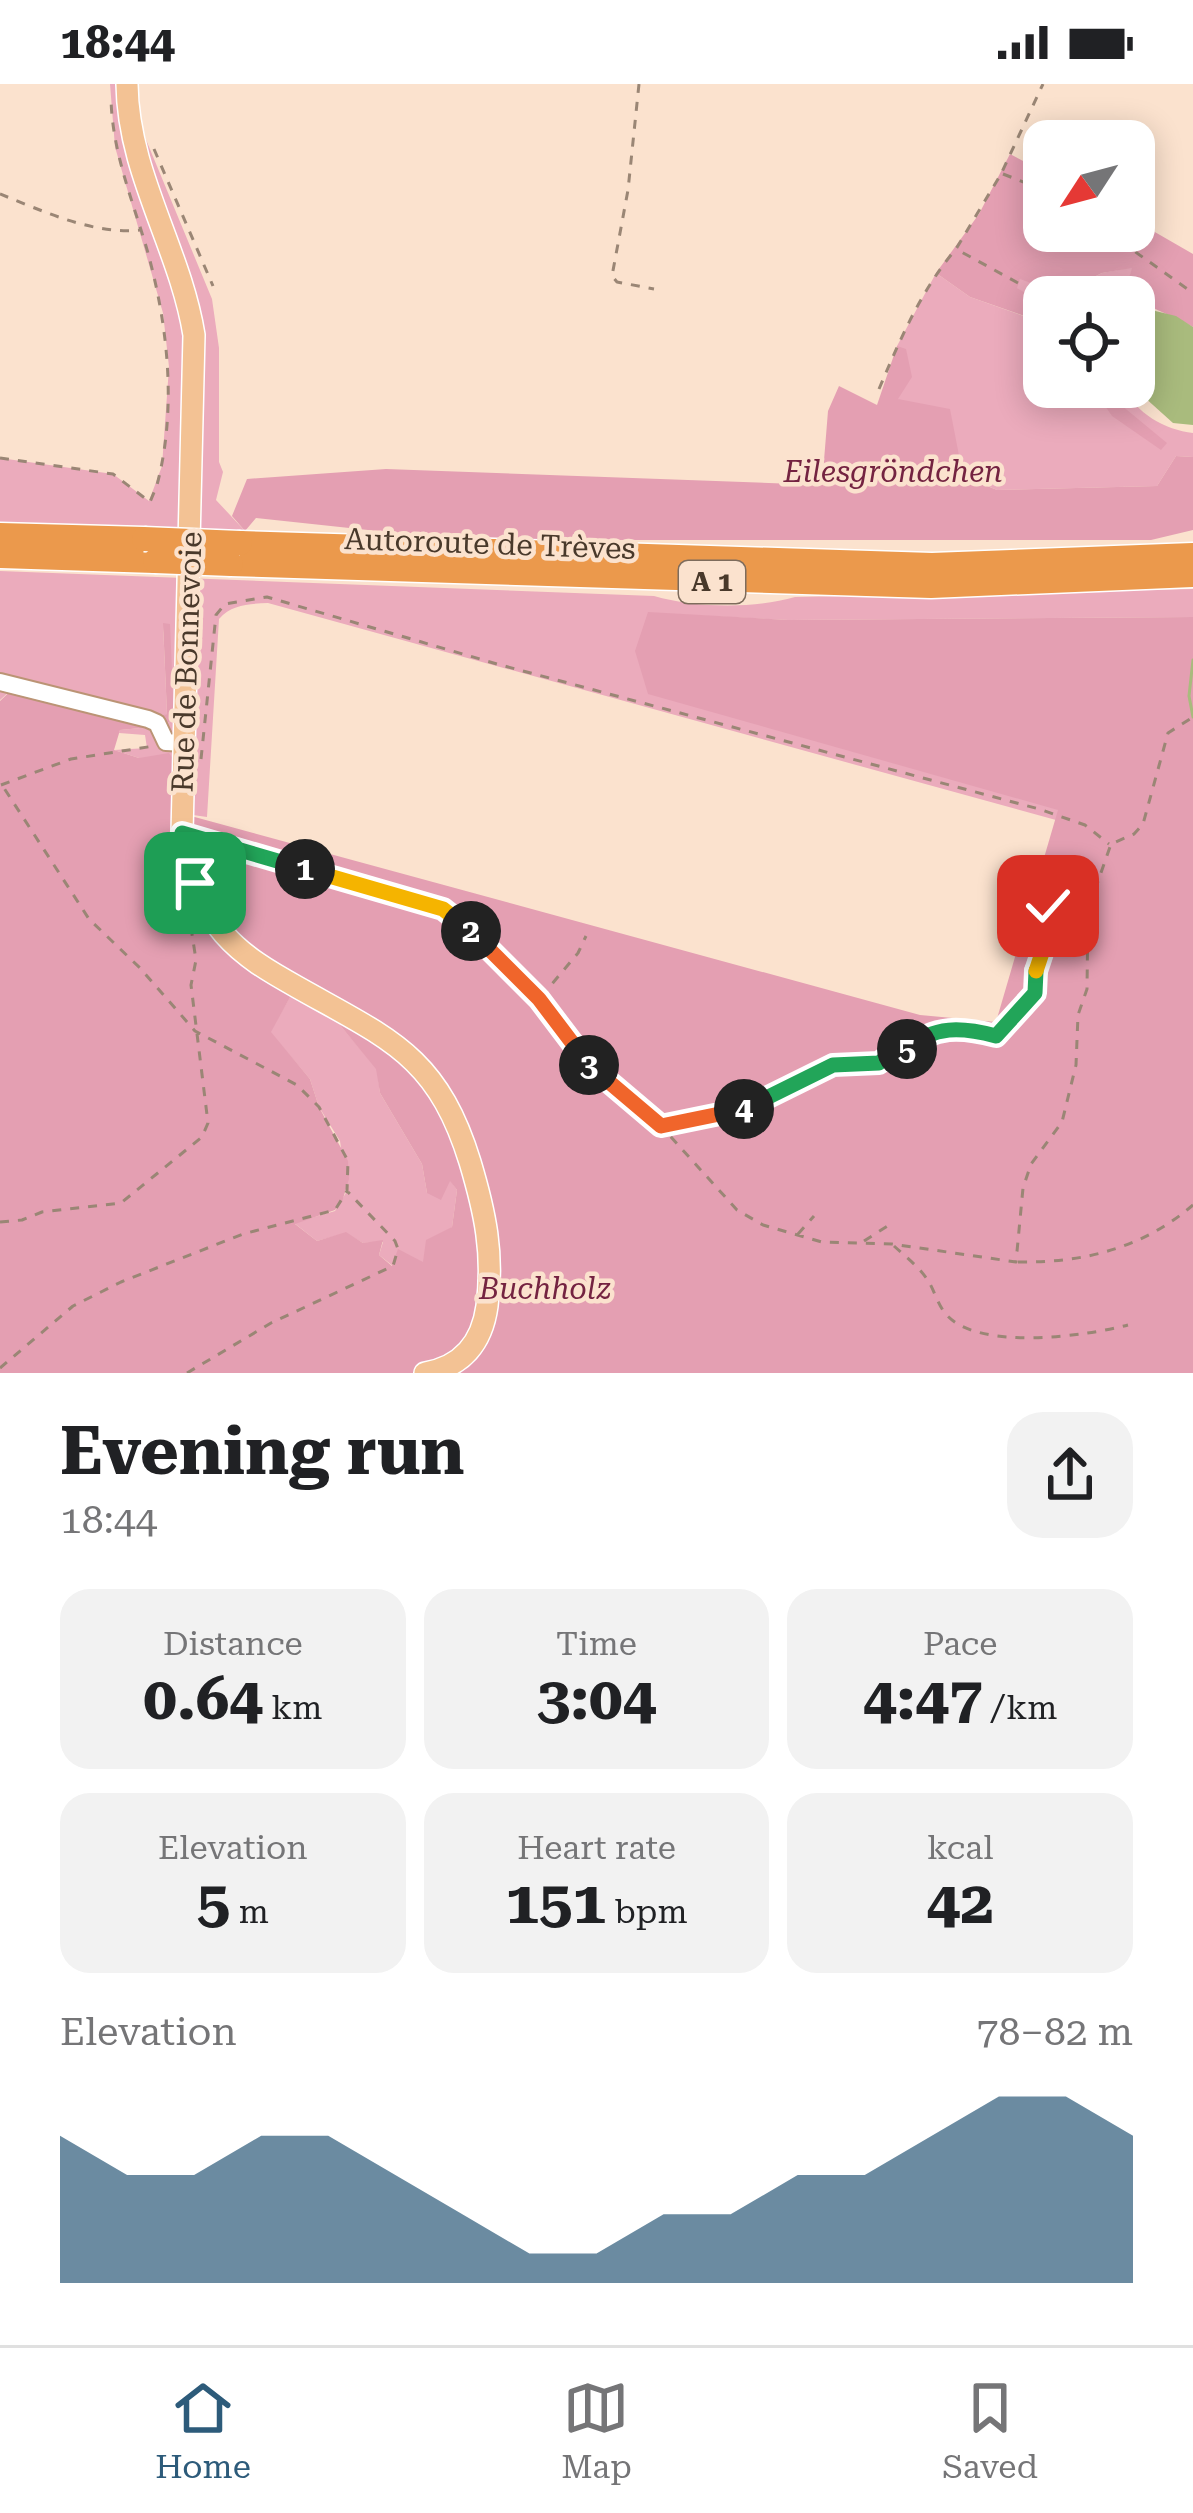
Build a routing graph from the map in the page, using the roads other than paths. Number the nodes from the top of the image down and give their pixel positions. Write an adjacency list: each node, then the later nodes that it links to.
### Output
1 (127, 84): 9 (main road, Rue de Bonnevoie)
2 (0, 535): 3 (highway, Autoroute de Trèves / A 1)
3 (150, 550): 4 (highway, Autoroute de Trèves / A 1, bridge); 6 (highway, Autoroute de Trèves / A 1)
4 (236, 554): 5 (highway, Autoroute de Trèves / A 1); 7 (highway, Autoroute de Trèves / A 1)
5 (1193, 555)
6 (0, 556)
7 (1193, 575)
8 (0, 682): 9 (lane)
9 (176, 743): 10 (main road, Rue de Bonnevoie)
10 (424, 1373)

